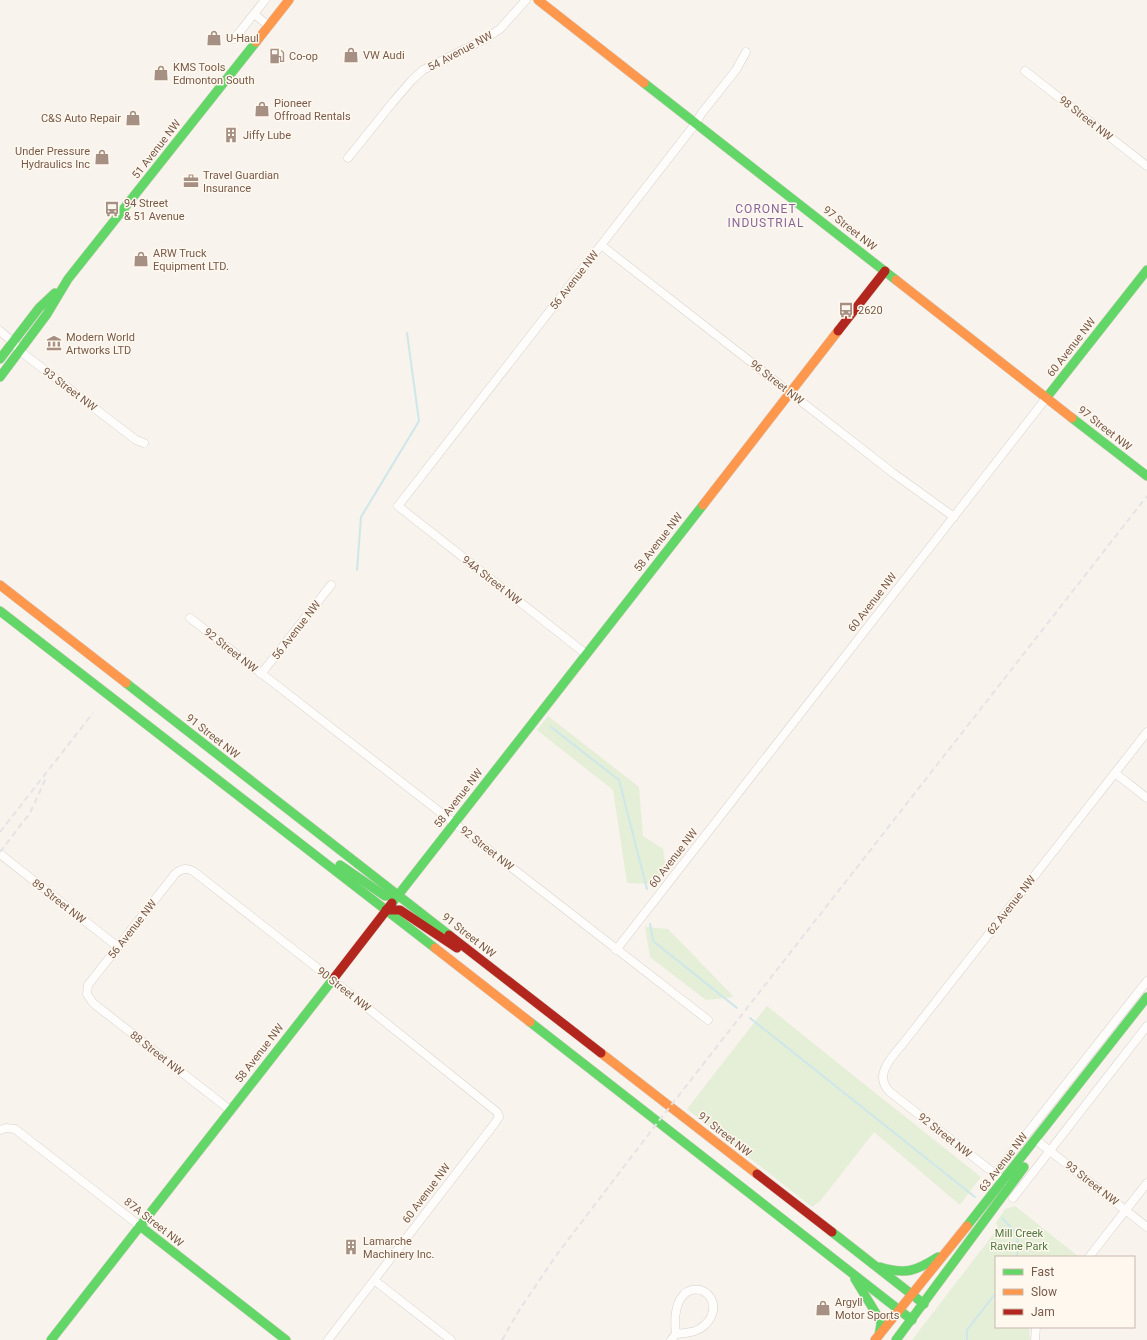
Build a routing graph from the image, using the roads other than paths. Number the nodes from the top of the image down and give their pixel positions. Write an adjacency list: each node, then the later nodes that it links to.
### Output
1 (265, 0): 5 (street)
2 (289, 0): 6 (main road, 51 Avenue NW)
3 (526, 0): 11 (street, 54 Avenue NW)
4 (538, 0): 10 (main road, 97 Street NW)
5 (254, 14): 6 (street); 7 (street)
6 (269, 26): 16 (main road, 51 Avenue NW)
7 (234, 39)
8 (746, 52): 10 (street, 56 Avenue NW)
9 (1025, 71): 12 (street, 98 Street NW)
10 (696, 123): 13 (street, 56 Avenue NW); 15 (main road, 97 Street NW)
11 (348, 158)
12 (1147, 166)
13 (601, 245): 22 (street, 96 Street NW); 26 (street, 56 Avenue NW)
14 (1147, 270): 23 (main road, 60 Avenue NW)
15 (885, 271): 22 (main road, 58 Avenue NW); 23 (main road, 97 Street NW)
16 (62, 288): 18 (main road, 51 Avenue NW); 19 (main road, 51 Avenue NW)
17 (0, 331): 18 (street, 93 Street NW)
18 (13, 342): 19 (street, 93 Street NW); 20 (main road, 51 Avenue NW)
19 (20, 351): 21 (main road, 51 Avenue NW); 24 (street, 93 Street NW)
20 (0, 359)
21 (0, 377)
22 (790, 393): 27 (street, 96 Street NW); 32 (main road, 58 Avenue NW)
23 (1047, 397): 25 (main road, 97 Street NW); 27 (street, 60 Avenue NW)
24 (144, 443)
25 (1147, 476)
26 (398, 506): 32 (street, 94A Street NW)
27 (954, 516): 44 (street, 60 Avenue NW)
28 (0, 585): 41 (main road, 91 Street NW)
29 (331, 585): 33 (street, 56 Avenue NW)
30 (0, 611): 38 (main road)
31 (190, 618): 33 (street, 92 Street NW)
32 (586, 654): 37 (main road, 58 Avenue NW)
33 (261, 674): 37 (street, 92 Street NW)
34 (1147, 732): 35 (street, 62 Avenue NW)
35 (1114, 773): 36 (street); 53 (street, 62 Avenue NW)
36 (1147, 798)
37 (454, 822): 41 (main road, 58 Avenue NW); 44 (street, 92 Street NW)
38 (299, 841): 41 (main road); 42 (main road)
39 (0, 854): 43 (street, 89 Street NW)
40 (184, 868): 43 (street, 56 Avenue NW); 46 (street, 90 Street NW)
41 (398, 895): 42 (main road, 58 Avenue NW); 45 (main road, 91 Street NW)
42 (386, 910): 45 (main road); 46 (main road, 58 Avenue NW); 69 (main road)
43 (118, 947): 48 (street, 56 Avenue NW)
44 (616, 950): 51 (street, 92 Street NW)
45 (493, 969): 68 (main road, 91 Street NW)
46 (332, 979): 54 (main road, 58 Avenue NW); 55 (street, 90 Street NW)
47 (1147, 981): 59 (street, 63 Avenue NW)
48 (87, 994): 54 (street, 88 Street NW)
49 (1147, 997): 57 (main road, 63 Avenue NW)
50 (1147, 1008): 57 (main road, 63 Avenue NW)
51 (708, 1020)
52 (1147, 1026): 58 (street)
53 (883, 1082): 59 (street, 92 Street NW)
54 (230, 1110): 64 (main road, 58 Avenue NW)
55 (499, 1117): 70 (street, 60 Avenue NW)
56 (3, 1129): 64 (street, 87A Street NW)
57 (1039, 1142): 58 (street, 93 Street NW); 60 (main road, 63 Avenue NW)
58 (1050, 1151): 62 (street); 63 (street, 93 Street NW)
59 (995, 1174): 60 (street, 92 Street NW)
60 (1007, 1183): 66 (main road, 63 Avenue NW); 72 (main road, 63 Avenue NW)
61 (1147, 1183): 63 (street)
62 (1013, 1198)
63 (1126, 1210): 65 (street, 93 Street NW); 67 (street)
64 (140, 1226): 79 (main road, 58 Avenue NW); 80 (main road, 87A Street NW)
65 (1147, 1227)
66 (944, 1256): 68 (main road); 71 (main road, 63 Avenue NW)
67 (1090, 1256)
68 (872, 1263): 71 (main road, 91 Street NW)
69 (851, 1272): 73 (main road); 77 (main road)
70 (374, 1280): 81 (street, 60 Avenue NW); 82 (street)
71 (911, 1294): 72 (main road, 91 Street NW); 73 (main road, 63 Avenue NW)
72 (924, 1304): 74 (main road, 63 Avenue NW)
73 (899, 1310): 74 (main road); 77 (main road, 63 Avenue NW)
74 (912, 1320): 83 (main road, 63 Avenue NW)
75 (1036, 1328): 78 (street)
76 (674, 1337): 76 (street)
77 (877, 1338)
78 (1035, 1339)
79 (51, 1340)
80 (286, 1340)
81 (328, 1340)
82 (452, 1340)
83 (896, 1340)

